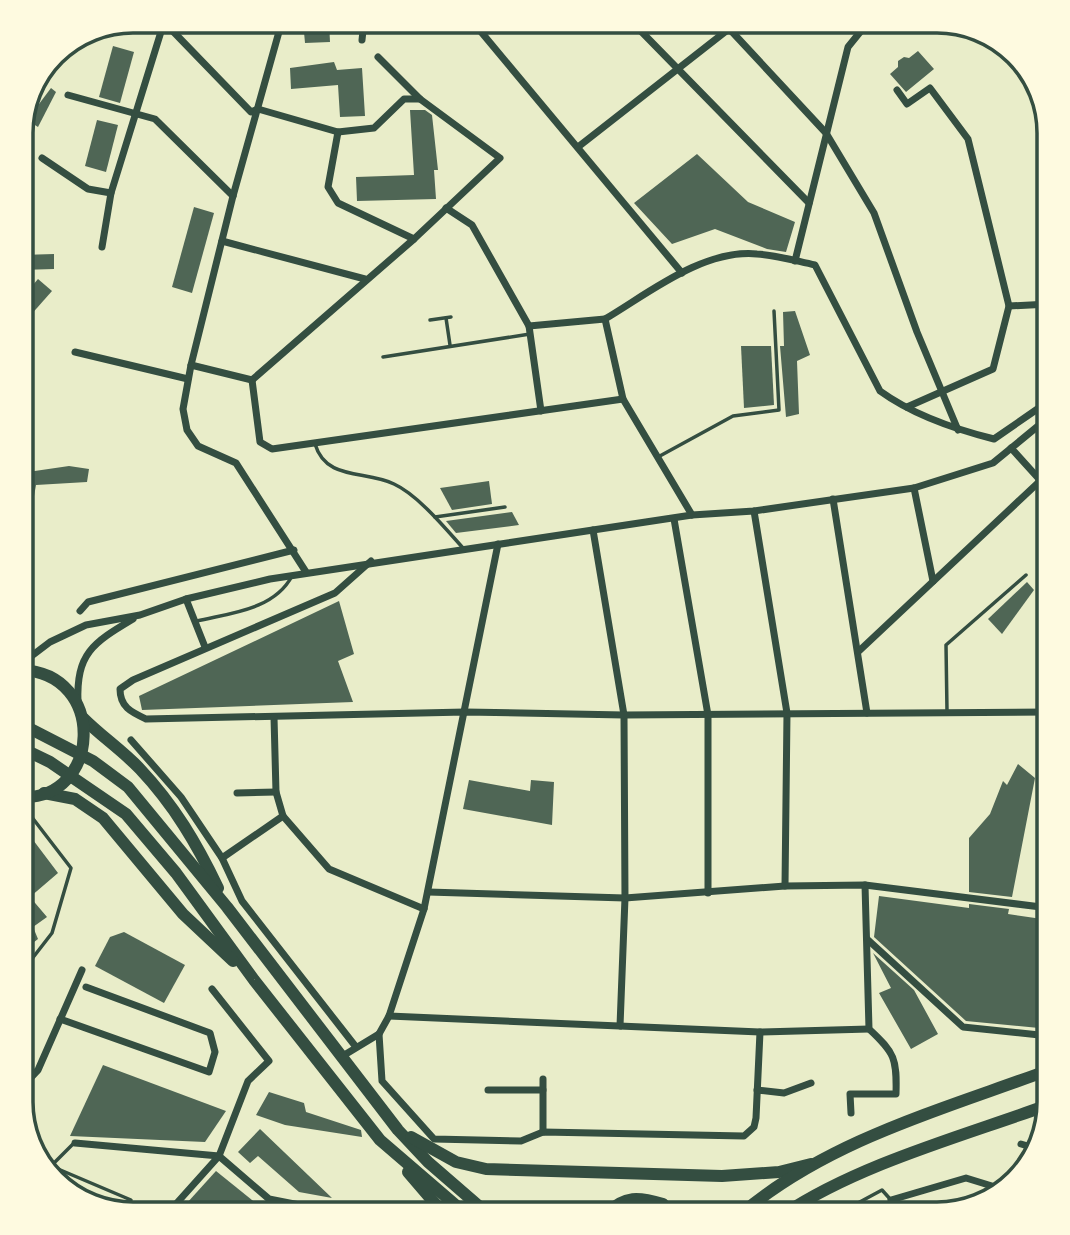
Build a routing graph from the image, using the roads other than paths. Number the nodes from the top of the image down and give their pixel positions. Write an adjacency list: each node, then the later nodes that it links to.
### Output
1 (160, 33): 17 (street)
2 (175, 33): 16 (street)
3 (279, 33): 16 (street)
4 (362, 33): 10 (street)
5 (482, 33): 20 (street)
6 (643, 33): 12 (street)
7 (725, 33): 12 (street)
8 (732, 33): 19 (street)
9 (859, 33): 19 (street)
10 (362, 40)
11 (378, 57): 15 (street)
12 (678, 69): 20 (street); 24 (street)
13 (897, 90): 33 (street)
14 (68, 95): 17 (street)
15 (420, 99): 18 (street); 25 (street)
16 (258, 109): 18 (street); 23 (street)
17 (138, 111): 22 (street); 23 (street)
18 (338, 132): 26 (street)
19 (825, 133): 24 (street); 44 (street)
20 (578, 146): 30 (street)
21 (42, 158): 22 (street)
22 (111, 193): 28 (street)
23 (233, 196): 27 (street)
24 (809, 203): 29 (street)
25 (446, 208): 26 (street); 37 (street)
26 (414, 239): 31 (street)
27 (222, 241): 31 (street); 41 (street)
28 (102, 247)
29 (795, 261): 30 (street); 46 (street)
30 (682, 273): 35 (street)
31 (365, 279): 43 (street)
32 (1037, 304): 33 (street)
33 (1009, 306): 44 (street)
34 (774, 311): 53 (lane)
35 (605, 318): 37 (street); 45 (street)
36 (430, 320): 38 (lane)
37 (530, 330): 38 (lane); 48 (street)
38 (450, 345): 40 (lane)
39 (75, 352): 42 (street)
40 (383, 357)
41 (191, 365): 42 (street); 43 (street)
42 (188, 379): 66 (street)
43 (252, 380): 51 (street)
44 (943, 390): 46 (street); 50 (street)
45 (623, 399): 48 (street); 53 (street)
46 (907, 407): 50 (street)
47 (1037, 409): 50 (street)
48 (541, 411): 51 (street)
49 (1037, 427): 52 (street)
50 (958, 430)
51 (315, 444): 61 (lane)
52 (1011, 448): 54 (street); 56 (street)
53 (658, 457): 60 (street)
54 (1037, 478)
55 (1037, 484): 71 (street)
56 (914, 488): 57 (street); 71 (street)
57 (832, 499): 59 (street); 77 (street)
58 (505, 507): 61 (lane)
59 (754, 510): 60 (street); 83 (street)
60 (692, 515): 62 (street)
61 (435, 517): 65 (lane)
62 (674, 519): 63 (street); 87 (street)
63 (593, 530): 64 (street); 86 (street)
64 (498, 544): 65 (street); 81 (street)
65 (463, 548): 67 (street)
66 (294, 550): 68 (street); 73 (street)
67 (371, 561): 68 (street); 76 (street)
68 (306, 572): 69 (street)
69 (293, 575): 72 (street); 75 (lane)
70 (1026, 575): 85 (lane)
71 (933, 581): 77 (street)
72 (187, 599): 74 (street); 75 (street)
73 (80, 611)
74 (140, 615): 78 (street); 80 (street)
75 (197, 621): 76 (street)
76 (205, 647): 88 (street)
77 (859, 651): 84 (street)
78 (33, 655)
79 (33, 672): 80 (highway)
80 (78, 704): 89 (highway)
81 (465, 712): 86 (street); 88 (street); 102 (street)
82 (1037, 712): 85 (street)
83 (787, 713): 84 (street); 87 (street); 101 (street)
84 (867, 713): 85 (street)
85 (947, 713)
86 (624, 715): 87 (street); 104 (street)
87 (708, 715): 103 (street)
88 (274, 716): 93 (street)
89 (83, 718): 94 (highway); 106 (highway)
90 (33, 730): 106 (highway)
91 (131, 740): 99 (street)
92 (33, 754): 111 (highway)
93 (276, 792): 95 (street); 97 (street)
94 (44, 793): 96 (highway); 111 (highway)
95 (237, 793)
96 (33, 795)
97 (283, 816): 99 (street); 107 (street)
98 (33, 819): 109 (lane)
99 (222, 858): 121 (street)
100 (865, 885): 101 (street); 105 (street); 108 (street)
101 (785, 886): 103 (street)
102 (428, 892): 104 (street); 107 (street)
103 (708, 892): 104 (street)
104 (625, 898): 116 (street)
105 (1037, 906)
106 (227, 907): 122 (highway)
107 (424, 909): 114 (street)
108 (867, 939): 117 (street); 120 (street)
109 (33, 958)
110 (82, 970): 115 (street)
111 (254, 980): 134 (highway)
112 (86, 987): 115 (street)
113 (212, 989): 138 (street)
114 (389, 1016): 116 (street); 119 (street)
115 (60, 1019): 123 (street)
116 (620, 1026): 118 (street)
117 (869, 1029): 118 (street); 131 (street)
118 (760, 1032): 129 (street)
119 (379, 1034): 121 (street); 133 (street)
120 (1037, 1035)
121 (356, 1047): 122 (street)
122 (341, 1056): 132 (highway)
123 (33, 1074)
124 (1037, 1074): 140 (highway)
125 (543, 1079): 128 (street)
126 (811, 1083): 129 (street)
127 (488, 1090): 128 (street)
128 (543, 1090): 133 (street)
129 (757, 1090): 133 (street)
130 (1036, 1109): 155 (highway)
131 (851, 1113)
132 (398, 1130): 140 (highway); 151 (highway)
133 (542, 1132)
134 (380, 1140): 149 (highway); 150 (highway)
135 (75, 1143): 138 (street); 139 (lane)
136 (1021, 1144): 137 (street)
137 (1026, 1146)
138 (219, 1156): 143 (street); 146 (street)
139 (55, 1163)
140 (811, 1164): 154 (highway)
141 (63, 1172): 144 (lane)
142 (990, 1185): 145 (street)
143 (269, 1199): 147 (lane); 148 (street)
144 (131, 1200)
145 (891, 1200): 156 (lane)
146 (178, 1202)
147 (269, 1202)
148 (284, 1202)
149 (434, 1202)
150 (452, 1202)
151 (474, 1202)
152 (619, 1202): 153 (highway)
153 (657, 1202)
154 (755, 1202)
155 (802, 1202)
156 (860, 1202)

